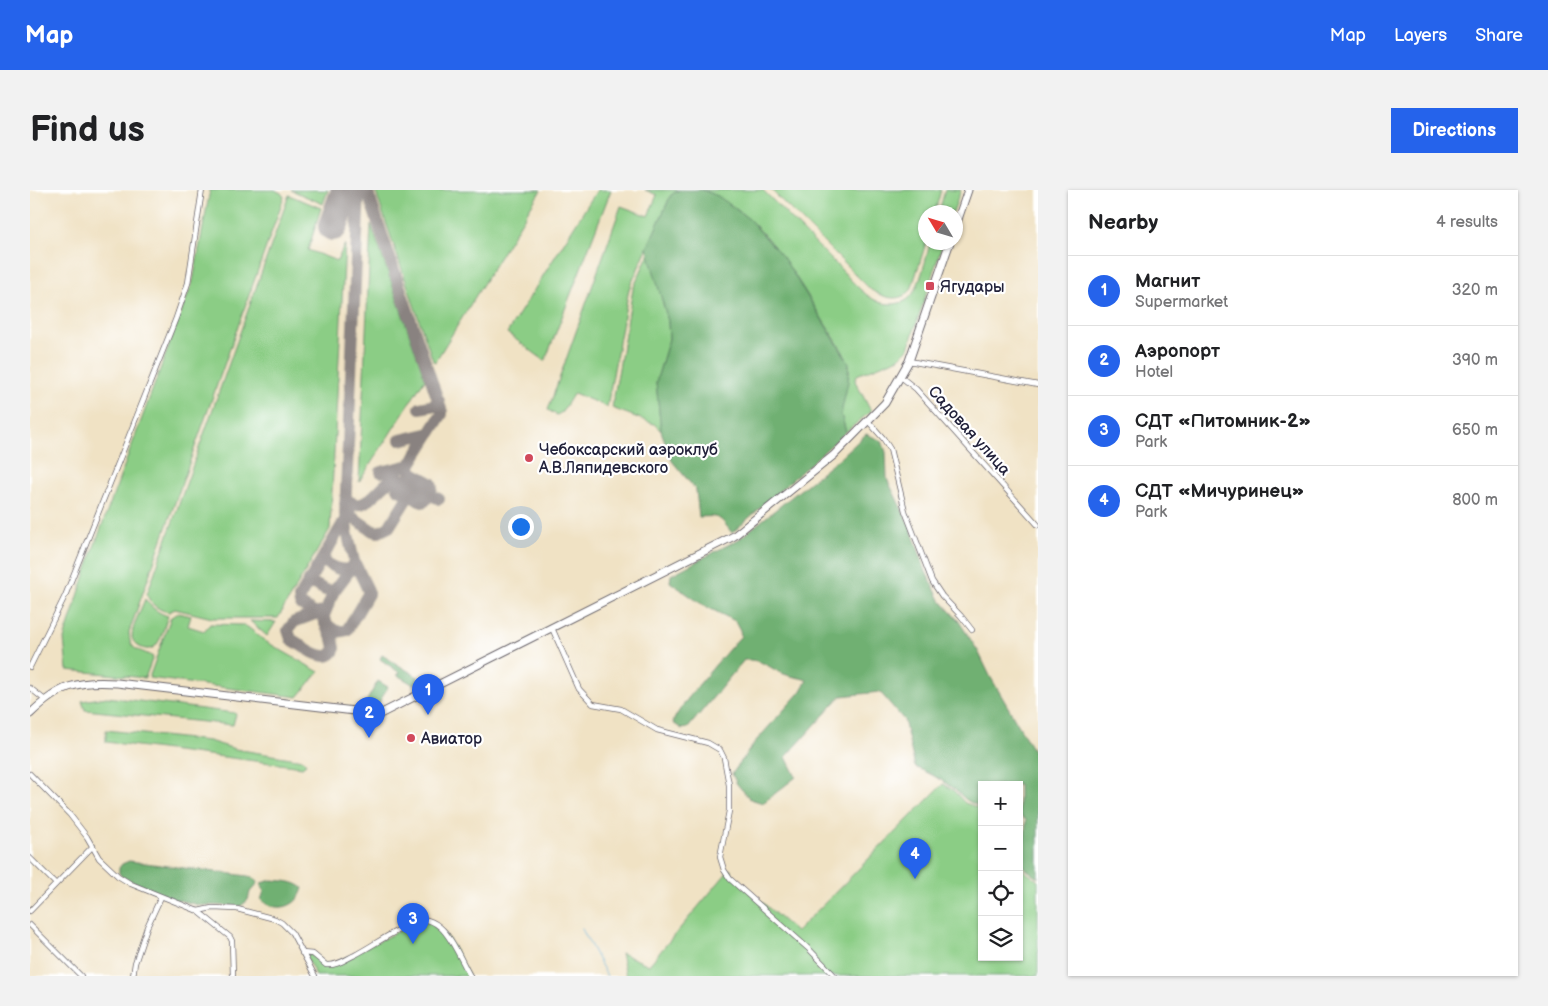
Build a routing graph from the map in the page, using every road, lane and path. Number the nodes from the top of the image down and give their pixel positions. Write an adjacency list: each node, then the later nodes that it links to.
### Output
1 (202, 190): 12 (street)
2 (968, 190): 3 (street)
3 (963, 205)
4 (947, 250): 5 (street)
5 (909, 361): 6 (street); 7 (street)
6 (901, 377): 8 (street); 9 (street, Садовая улица)
7 (1038, 385)
8 (868, 421): 10 (street); 11 (street)
9 (1038, 525)
10 (552, 628): 14 (street); 30 (street)
11 (972, 630)
12 (30, 667)
13 (30, 688): 14 (street)
14 (44, 700): 15 (street)
15 (30, 714)
16 (30, 774): 17 (street)
17 (93, 846): 19 (street); 20 (street)
18 (30, 858): 19 (street)
19 (56, 884): 21 (street)
20 (161, 896): 22 (street); 26 (street)
21 (30, 911)
22 (198, 911): 24 (street); 27 (street)
23 (30, 925): 25 (street)
24 (302, 952): 28 (street); 29 (street)
25 (81, 976)
26 (133, 976)
27 (233, 976)
28 (315, 976)
29 (470, 976)
30 (835, 976)

